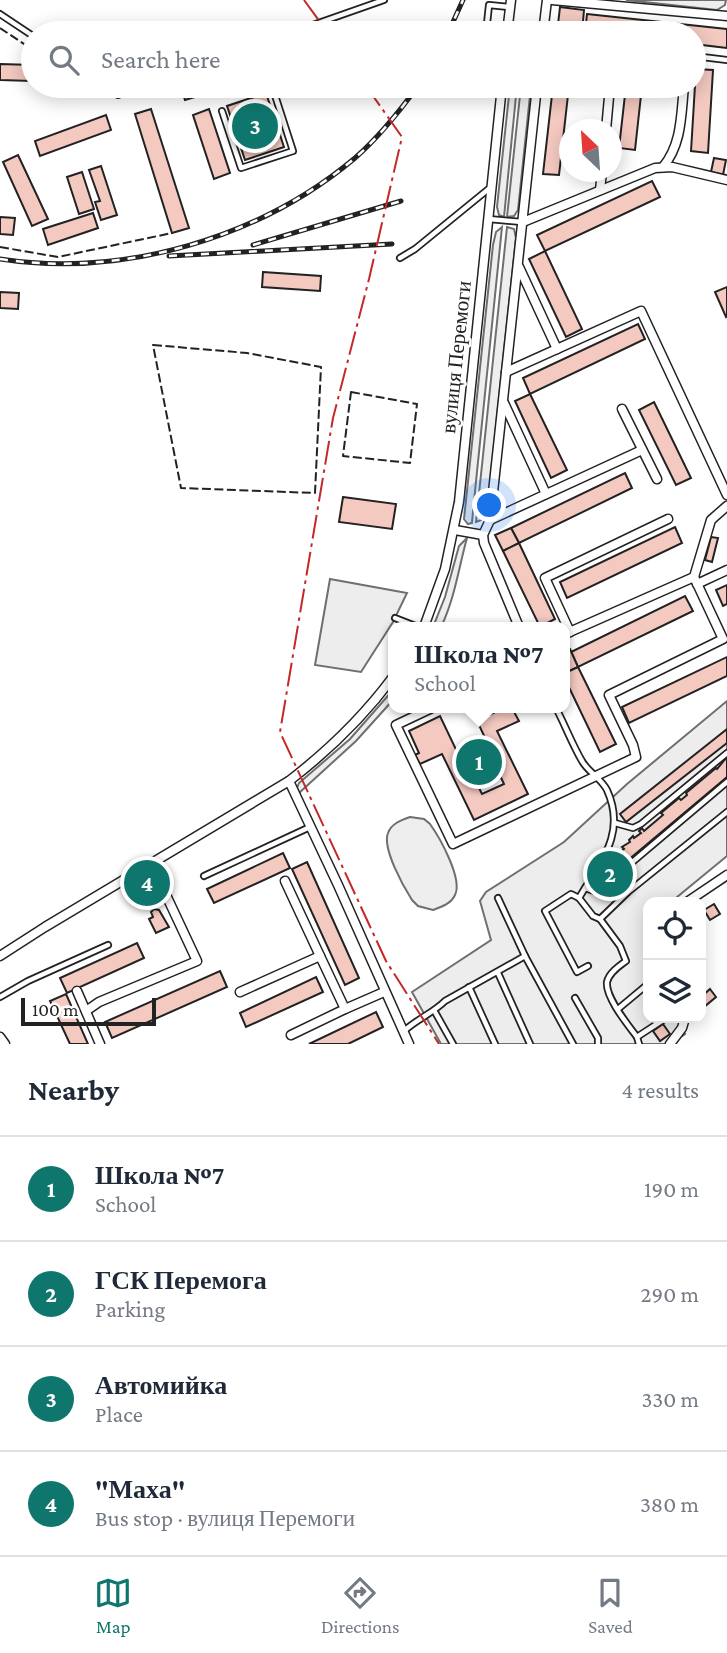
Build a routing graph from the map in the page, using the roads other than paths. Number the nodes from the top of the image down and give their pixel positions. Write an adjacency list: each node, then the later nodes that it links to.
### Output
1 (384, 0): 6 (lane)
2 (549, 0): 5 (street); 9 (street)
3 (510, 3): 7 (lane); 8 (street)
4 (0, 14): 10 (lane)
5 (727, 16)
6 (324, 21)
7 (487, 21)
8 (508, 21)
9 (545, 21)
10 (21, 28)
11 (706, 57): 12 (lane)
12 (727, 60)
13 (276, 98): 18 (lane)
14 (501, 98): 23 (street, вулиця Перемоги)
15 (536, 98): 26 (street)
16 (609, 98): 19 (street)
17 (683, 98): 20 (street)
18 (222, 111)
19 (607, 119)
20 (663, 167): 21 (street); 24 (street)
21 (727, 180)
22 (601, 182): 24 (street)
23 (492, 186): 25 (street, вулиця Перемоги); 27 (lane)
24 (600, 190): 26 (street)
25 (489, 219): 26 (lane); 40 (street, вулиця Перемоги)
26 (523, 222): 28 (street)
27 (400, 258)
28 (518, 265): 29 (street); 30 (street)
29 (557, 349): 30 (street); 36 (street)
30 (506, 372): 31 (street)
31 (503, 400): 35 (street); 39 (street)
32 (622, 409): 33 (street)
33 (642, 450): 34 (street); 35 (street)
34 (657, 479)
35 (546, 494): 39 (street)
36 (727, 495)
37 (727, 506): 43 (street)
38 (668, 519): 48 (street)
39 (489, 520): 41 (street)
40 (455, 530): 41 (street); 46 (street, вулиця Перемоги)
41 (483, 535): 47 (street)
42 (727, 570): 43 (street)
43 (695, 580): 49 (street); 54 (street)
44 (395, 618): 45 (lane)
45 (405, 622)
46 (426, 622)
47 (517, 622)
48 (563, 622)
49 (570, 632)
50 (388, 683): 55 (street)
51 (421, 713): 54 (street)
52 (558, 713): 54 (lane)
53 (727, 753): 58 (lane)
54 (596, 775): 58 (lane)
55 (289, 781): 59 (street); 60 (street)
56 (727, 782): 64 (lane)
57 (727, 812): 68 (lane)
58 (615, 823): 64 (lane)
59 (311, 826): 62 (lane); 79 (street)
60 (151, 863): 70 (street); 84 (street)
61 (727, 874): 65 (street)
62 (204, 876)
63 (285, 881): 71 (street)
64 (585, 888): 67 (lane)
65 (694, 897)
66 (498, 898): 72 (lane)
67 (579, 898): 68 (lane); 73 (lane)
68 (600, 919): 83 (lane)
69 (108, 945): 80 (lane)
70 (0, 956)
71 (320, 956): 78 (street); 82 (street)
72 (525, 956): 74 (lane); 98 (lane)
73 (588, 966)
74 (498, 973): 75 (lane); 97 (lane)
75 (469, 987): 85 (lane); 96 (lane)
76 (643, 988): 83 (lane)
77 (76, 991): 84 (street)
78 (240, 992)
79 (384, 992): 82 (street); 88 (street)
80 (0, 997)
81 (576, 999): 99 (lane)
82 (345, 1009): 89 (street)
83 (618, 1009): 91 (lane)
84 (86, 1011): 93 (street)
85 (435, 1012): 88 (lane); 95 (lane)
86 (658, 1023): 91 (lane)
87 (684, 1023): 101 (street)
88 (403, 1031): 94 (street)
89 (290, 1035)
90 (0, 1037): 92 (street)
91 (637, 1037): 100 (lane)
92 (5, 1044)
93 (100, 1044)
94 (409, 1044)
95 (453, 1044)
96 (495, 1044)
97 (530, 1044)
98 (573, 1044)
99 (598, 1044)
100 (639, 1044)
101 (670, 1044)

